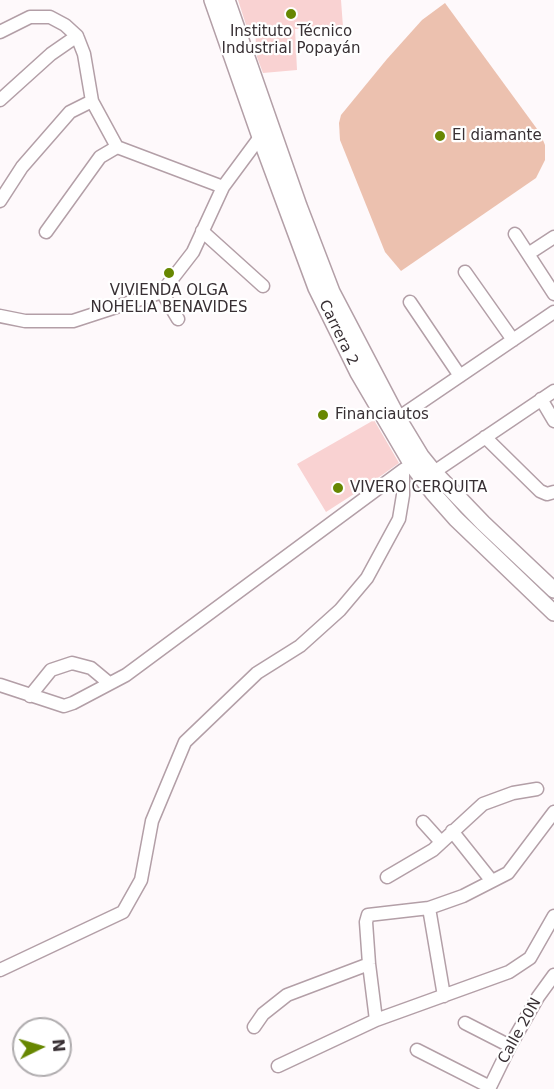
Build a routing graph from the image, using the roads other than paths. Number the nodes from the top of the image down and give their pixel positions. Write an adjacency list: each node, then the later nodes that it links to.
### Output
1 (212, 0): 7 (main road, Carrera 2)
2 (227, 0): 28 (main road, Carrera 2)
3 (0, 32): 4 (street)
4 (77, 36): 5 (street); 6 (street)
5 (0, 100)
6 (92, 101): 8 (street); 10 (street)
7 (260, 137): 9 (street); 31 (main road, Carrera 2)
8 (117, 147): 9 (street); 12 (street)
9 (222, 187): 11 (street)
10 (0, 201)
11 (202, 231): 17 (street); 18 (street)
12 (46, 232)
13 (515, 234): 15 (street)
14 (554, 237): 15 (street)
15 (528, 254): 19 (street)
16 (465, 272): 24 (street)
17 (263, 286)
18 (162, 292): 22 (street); 23 (street)
19 (554, 294)
20 (410, 302): 25 (street)
21 (554, 312): 24 (street)
22 (0, 316)
23 (178, 318)
24 (513, 340): 25 (street)
25 (460, 376): 28 (street)
26 (554, 391): 27 (street)
27 (541, 399): 29 (street); 30 (street)
28 (398, 418): 32 (main road, Carrera 2)
29 (554, 421)
30 (485, 437): 32 (street); 33 (street)
31 (407, 467): 35 (main road, Carrera 2); 36 (street); 49 (street)
32 (434, 472): 34 (main road, Carrera 2)
33 (554, 492)
34 (554, 590)
35 (554, 613)
36 (109, 683): 38 (street); 38 (street)
37 (0, 685): 38 (street)
38 (30, 696)
39 (537, 789): 42 (street)
40 (554, 812): 45 (street)
41 (423, 822): 43 (street)
42 (452, 831): 43 (street); 45 (street)
43 (441, 842): 44 (street)
44 (387, 877)
45 (491, 880): 46 (street)
46 (429, 908): 48 (street); 51 (street)
47 (554, 916): 51 (street)
48 (369, 964): 52 (street); 54 (street)
49 (0, 970)
50 (554, 975): 55 (street, Calle 20N)
51 (444, 996): 52 (street)
52 (376, 1020): 57 (street)
53 (465, 1023): 55 (street)
54 (254, 1027)
55 (510, 1046): 58 (street, Calle 20N)
56 (417, 1050): 58 (street)
57 (278, 1066)
58 (489, 1088)

